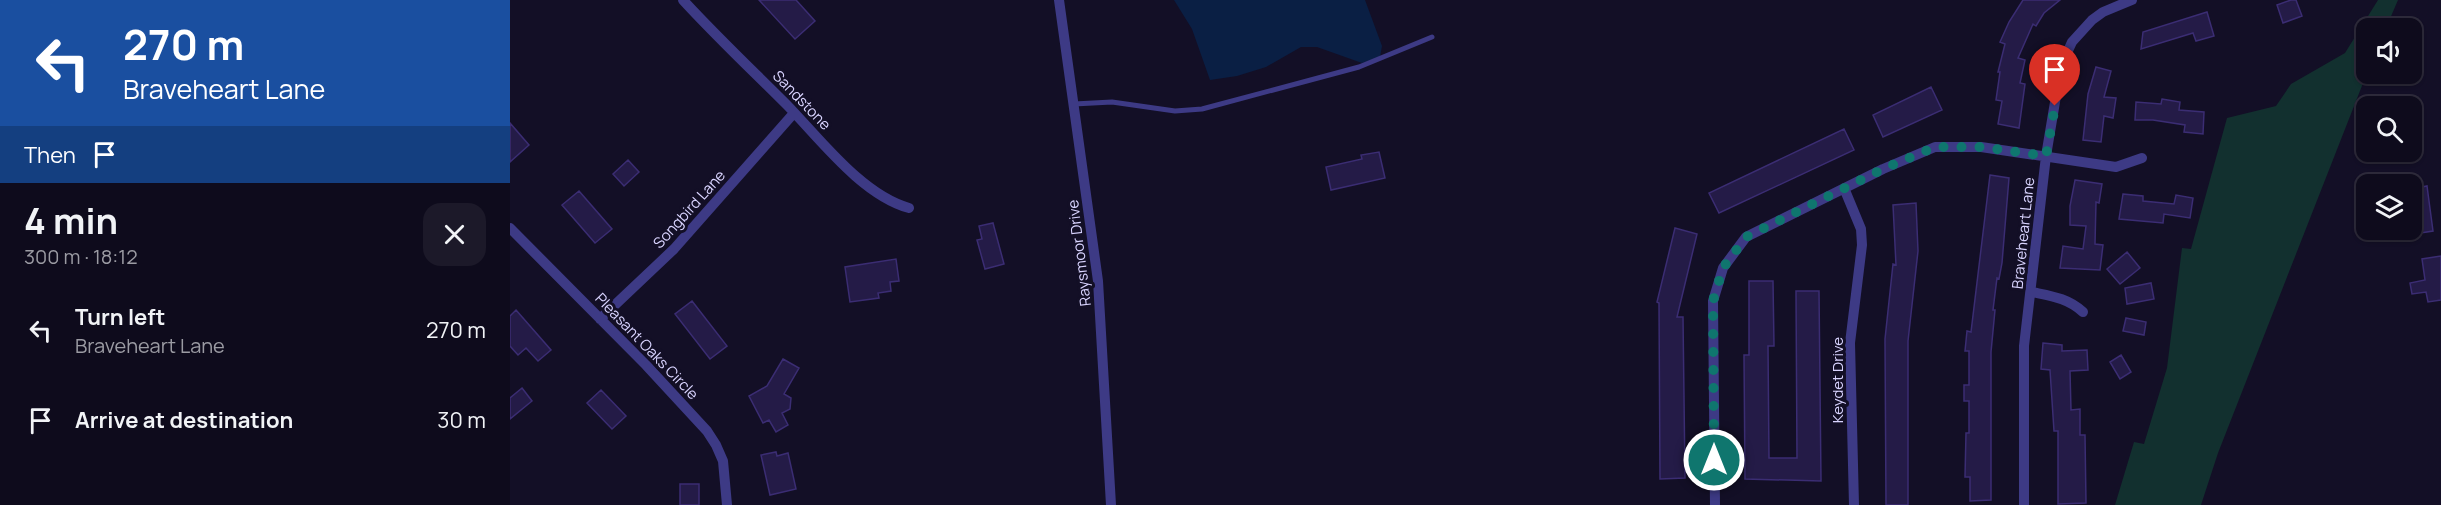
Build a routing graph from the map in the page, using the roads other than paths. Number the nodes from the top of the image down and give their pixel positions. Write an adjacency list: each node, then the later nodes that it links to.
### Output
1 (683, 0): 6 (street, Sandstone)
2 (1059, 0): 5 (street, Raysmoor Drive)
3 (2132, 0): 7 (street, Braveheart Lane)
4 (1432, 37): 5 (lane)
5 (1074, 104): 16 (street, Raysmoor Drive)
6 (795, 113): 10 (street, Sandstone); 14 (street, Songbird Lane)
7 (2046, 156): 8 (street); 9 (street); 12 (street, Braveheart Lane)
8 (2142, 158)
9 (1844, 188): 17 (street); 18 (street, Keydet Drive)
10 (909, 208)
11 (510, 228): 14 (street, Pleasant Oaks Circle)
12 (2032, 292): 13 (street); 19 (street, Braveheart Lane)
13 (2083, 312)
14 (600, 319): 15 (street, Pleasant Oaks Circle)
15 (727, 505)
16 (1111, 505)
17 (1715, 505)
18 (1854, 505)
19 (2024, 505)

